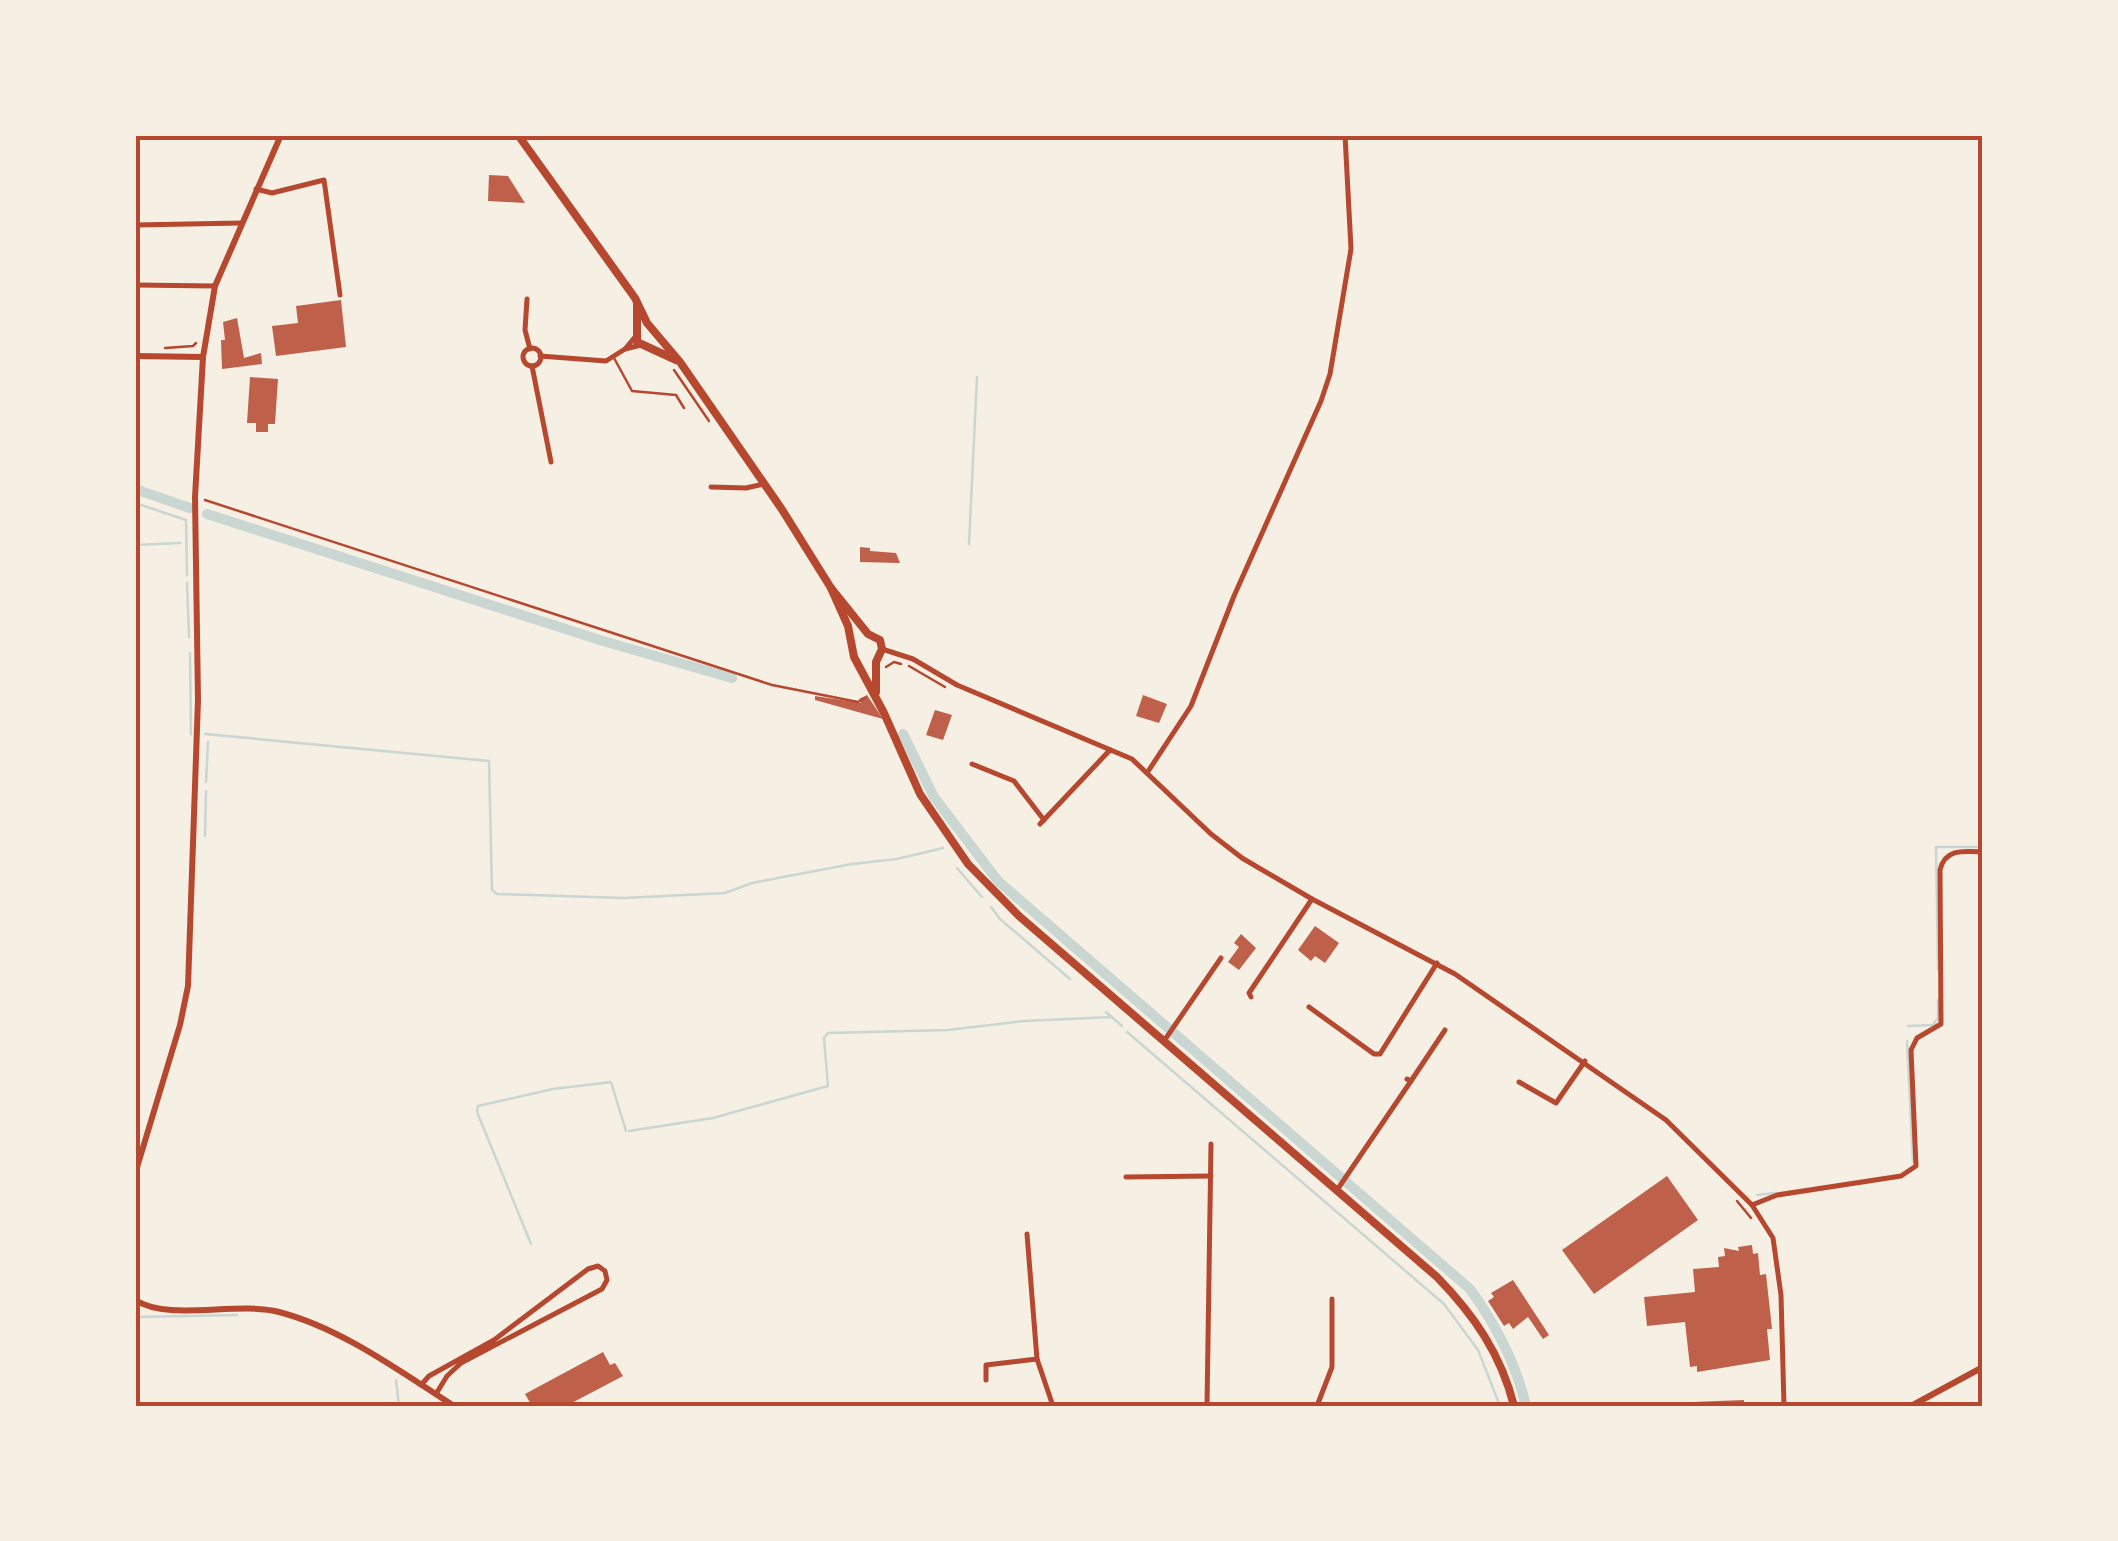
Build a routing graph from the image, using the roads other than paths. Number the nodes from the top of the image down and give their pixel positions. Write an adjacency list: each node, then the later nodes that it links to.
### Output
1 (281, 135): 4 (street)
2 (518, 135): 11 (main road)
3 (1345, 135): 34 (street)
4 (256, 188): 5 (street); 9 (street)
5 (241, 223): 6 (street); 8 (street)
6 (135, 225)
7 (135, 285): 8 (street)
8 (215, 286): 18 (street)
9 (340, 294)
10 (527, 298): 14 (street)
11 (634, 298): 12 (main road); 13 (main road)
12 (652, 330): 13 (main road); 13 (main road); 19 (main road)
13 (639, 340): 17 (street); 19 (main road)
14 (530, 349): 16 (street); 20 (street)
15 (135, 356): 18 (street)
16 (540, 356): 17 (street); 20 (street)
17 (614, 356): 21 (lane)
18 (203, 357): 46 (street)
19 (673, 365): 23 (main road)
20 (532, 366): 22 (street)
21 (684, 408)
22 (551, 462)
23 (764, 484): 24 (street); 25 (main road)
24 (711, 487)
25 (831, 588): 26 (main road); 27 (main road)
26 (868, 634): 27 (main road); 28 (main road)
27 (853, 643): 29 (main road)
28 (882, 649): 30 (main road); 32 (street)
29 (858, 661): 30 (main road); 31 (main road)
30 (876, 662): 31 (main road)
31 (876, 696): 42 (main road)
32 (1110, 749): 33 (street); 34 (street)
33 (972, 764)
34 (1147, 773): 36 (street)
35 (1983, 852): 50 (street)
36 (1312, 899): 38 (street); 39 (street)
37 (1221, 958): 42 (street)
38 (1438, 963): 40 (street); 43 (street)
39 (1251, 997)
40 (1309, 1007)
41 (1446, 1030): 49 (street)
42 (1166, 1037): 49 (main road)
43 (1586, 1061): 44 (street); 50 (street)
44 (1519, 1082)
45 (1212, 1144): 47 (street)
46 (135, 1174)
47 (1211, 1176): 48 (street); 61 (street)
48 (1126, 1177)
49 (1339, 1187): 63 (main road)
50 (1752, 1205): 64 (street)
51 (1027, 1234): 54 (street)
52 (1332, 1299): 62 (street)
53 (135, 1301): 57 (street)
54 (1037, 1360): 56 (street); 60 (street)
55 (1983, 1367): 65 (street)
56 (986, 1380)
57 (421, 1385): 58 (street); 58 (street)
58 (436, 1394): 59 (street)
59 (454, 1406)
60 (1053, 1406)
61 (1207, 1406)
62 (1317, 1406)
63 (1514, 1406)
64 (1784, 1406)
65 (1911, 1406)

